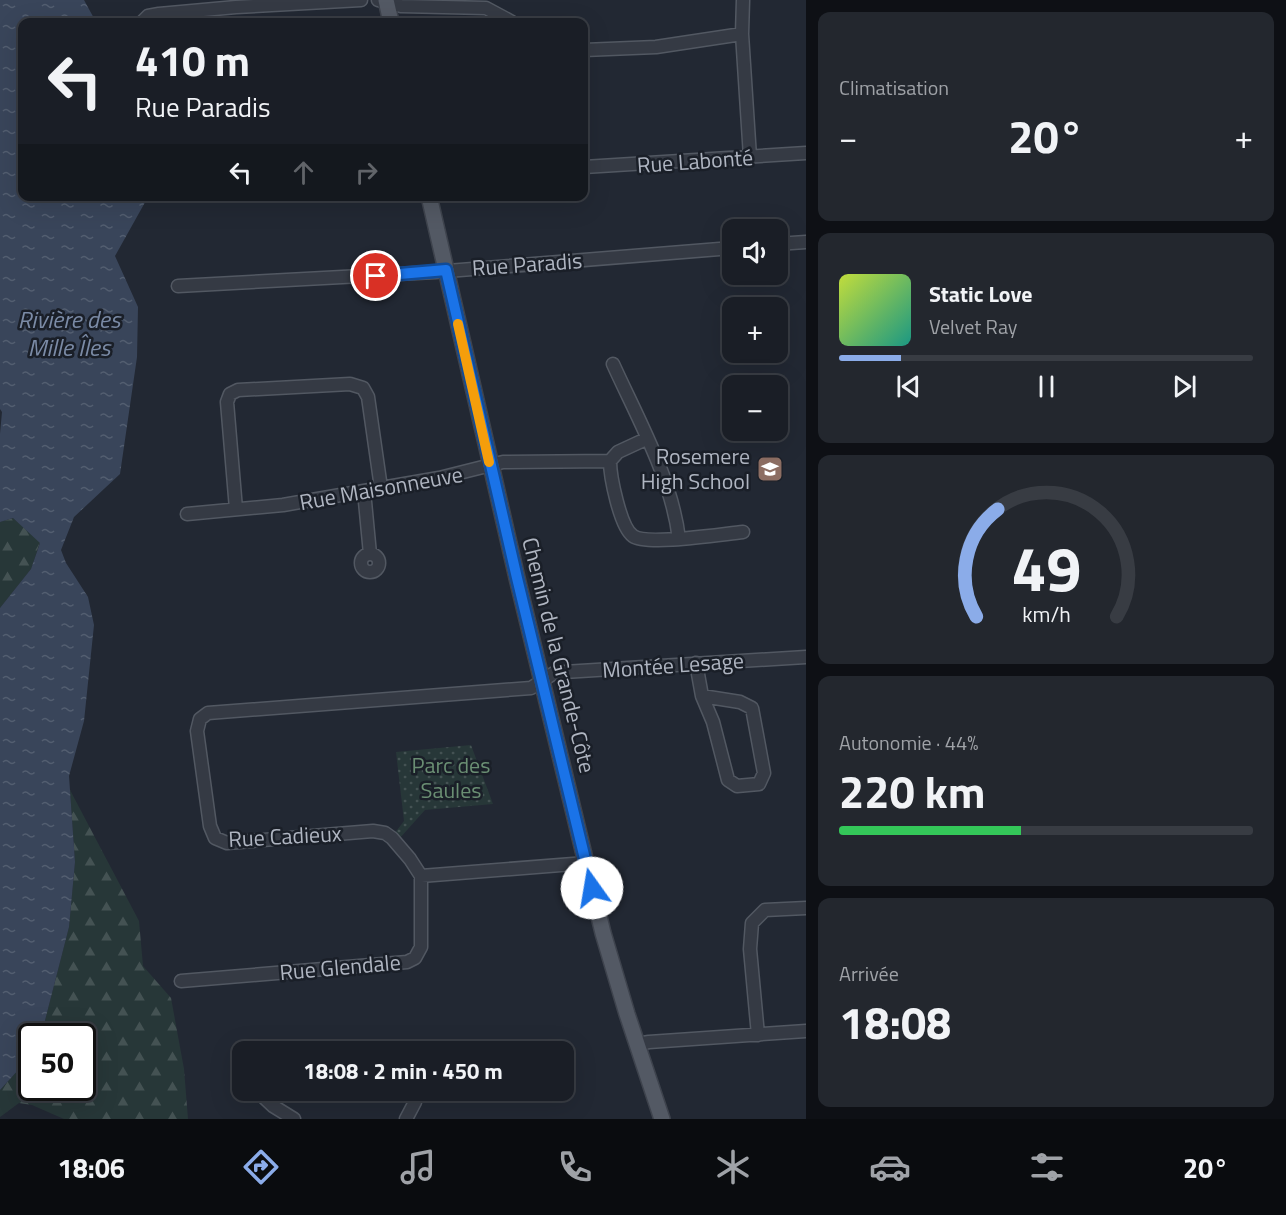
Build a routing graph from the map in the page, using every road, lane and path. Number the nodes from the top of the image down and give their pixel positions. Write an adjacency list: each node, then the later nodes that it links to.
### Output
1 (161, 0): 6 (street)
2 (362, 0): 6 (street)
3 (743, 0): 10 (street)
4 (384, 1): 5 (street); 8 (main road)
5 (486, 4): 9 (street)
6 (162, 13): 7 (street)
7 (146, 18)
8 (389, 18)
9 (506, 18)
10 (742, 34): 11 (street); 13 (street)
11 (588, 51)
12 (806, 153): 13 (street, Rue Labonté)
13 (750, 157): 14 (street, Rue Labonté)
14 (588, 167)
15 (430, 201): 19 (main road, Chemin de la Grande-Côte)
16 (806, 242): 17 (street)
17 (788, 243)
18 (722, 249): 19 (street, Rue Paradis)
19 (446, 270): 20 (street, Rue Paradis); 24 (main road, Chemin de la Grande-Côte)
20 (178, 286)
21 (613, 364): 22 (street)
22 (646, 439): 23 (street); 30 (street)
23 (610, 461): 24 (street, Rue Maisonneuve); 30 (street)
24 (490, 466): 25 (street, Rue Maisonneuve); 34 (main road, Chemin de la Grande-Côte)
25 (381, 488): 26 (street, Rue Maisonneuve); 27 (street)
26 (364, 491): 27 (street, Rue Maisonneuve); 31 (street)
27 (236, 509): 28 (street, Rue Maisonneuve)
28 (187, 514)
29 (743, 532): 30 (street)
30 (679, 538)
31 (370, 554)
32 (806, 657): 33 (street, Montée Lesage)
33 (696, 663): 34 (street, Montée Lesage); 35 (street)
34 (542, 681): 36 (main road, Chemin de la Grande-Côte); 37 (street, Rue Cadieux)
35 (702, 696): 35 (street)
36 (586, 863): 37 (street); 42 (main road, Chemin de la Grande-Côte)
37 (421, 876): 39 (street, Rue Glendale)
38 (806, 908): 41 (street)
39 (181, 981)
40 (806, 1031): 41 (street)
41 (758, 1035): 42 (street)
42 (637, 1044): 47 (main road, Chemin de la Grande-Côte)
43 (268, 1101): 45 (street)
44 (416, 1102): 46 (street)
45 (294, 1119)
46 (406, 1119)
47 (662, 1119)

